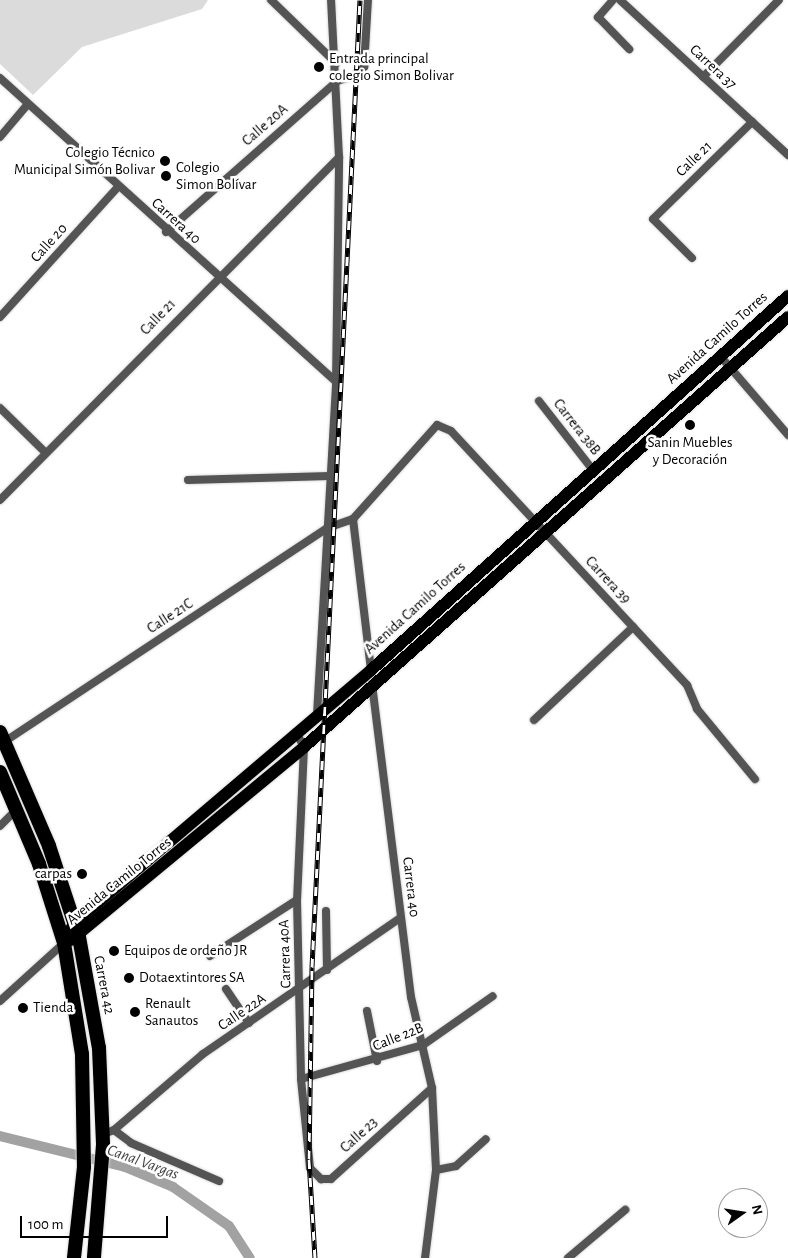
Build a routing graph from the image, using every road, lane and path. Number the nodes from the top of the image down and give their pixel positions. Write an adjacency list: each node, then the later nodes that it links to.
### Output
1 (271, 0): 8 (street)
2 (331, 0): 8 (street)
3 (368, 0): 11 (street)
4 (613, 0): 7 (street)
5 (620, 0): 9 (street, Carrera 37)
6 (779, 0): 9 (street)
7 (629, 49)
8 (336, 63): 11 (street)
9 (703, 77): 13 (street, Carrera 37)
10 (0, 78): 12 (street, Carrera 40)
11 (337, 81): 16 (street); 18 (street, Calle 20A)
12 (28, 104): 14 (street); 17 (street, Carrera 40)
13 (752, 122): 15 (street, Carrera 37); 19 (street, Calle 21)
14 (0, 136)
15 (788, 155)
16 (339, 157): 20 (street, Calle 21); 26 (street)
17 (118, 187): 18 (street, Carrera 40); 23 (street, Calle 20)
18 (166, 232): 20 (street, Carrera 40)
19 (692, 258)
20 (216, 276): 26 (street, Carrera 40); 30 (street, Calle 21)
21 (788, 296): 24 (main road, Avenida Camilo Torres)
22 (788, 317): 25 (main road, Avenida Camilo Torres)
23 (0, 318)
24 (721, 357): 25 (street); 31 (main road, Avenida Camilo Torres)
25 (730, 369): 29 (street); 38 (main road, Avenida Camilo Torres)
26 (336, 382): 32 (street)
27 (539, 401): 31 (street, Carrera 38B)
28 (0, 408): 30 (street)
29 (788, 435)
30 (46, 453): 34 (street, Calle 21)
31 (593, 470): 36 (main road, Avenida Camilo Torres)
32 (330, 476): 33 (street); 37 (street)
33 (188, 480)
34 (0, 500)
35 (353, 519): 36 (street, Carrera 39); 37 (street, Calle 21C); 40 (street, Carrera 40)
36 (534, 522): 38 (street, Carrera 39); 40 (main road, Avenida Camilo Torres)
37 (328, 528): 42 (street); 45 (street, Calle 21C)
38 (546, 534): 39 (street, Carrera 39); 41 (main road, Avenida Camilo Torres)
39 (633, 627): 43 (street); 48 (street, Carrera 39)
40 (371, 670): 41 (street, Carrera 40); 42 (main road, Avenida Camilo Torres)
41 (372, 686): 46 (main road, Avenida Camilo Torres); 53 (street, Carrera 40)
42 (317, 715): 44 (main road, Avenida Camilo Torres)
43 (534, 720)
44 (296, 732): 46 (street); 54 (main road, Avenida Camilo Torres)
45 (2, 737): 54 (highway, Carrera 42)
46 (304, 748): 51 (street, Carrera 40A); 55 (main road, Avenida Camilo Torres)
47 (0, 772): 49 (highway)
48 (755, 779)
49 (17, 809): 50 (street); 56 (highway)
50 (0, 826)
51 (297, 900): 57 (street); 60 (street, Carrera 40A)
52 (326, 911): 58 (street)
53 (400, 918): 58 (street, Calle 22A); 65 (street, Carrera 40)
54 (74, 923): 55 (highway, Carrera 42); 56 (main road, Avenida Camilo Torres)
55 (79, 937): 56 (main road, Avenida Camilo Torres); 69 (highway, Carrera 42)
56 (64, 943): 62 (street); 75 (highway)
57 (210, 956)
58 (327, 970): 60 (street, Calle 22A)
59 (226, 989): 64 (street)
60 (299, 990): 64 (street, Calle 22A); 67 (street, Carrera 40A)
61 (493, 996): 65 (street, Calle 22B)
62 (0, 1001)
63 (367, 1011): 66 (street)
64 (249, 1023): 69 (street, Calle 22A)
65 (423, 1045): 66 (street, Calle 22B); 68 (street, Carrera 40)
66 (377, 1061): 67 (street, Calle 22B)
67 (301, 1079): 71 (street, Carrera 40A)
68 (432, 1088): 71 (street, Calle 23); 72 (street, Carrera 40)
69 (107, 1136): 73 (street); 76 (highway, Carrera 42)
70 (486, 1139): 72 (street)
71 (306, 1159)
72 (436, 1170): 77 (street, Carrera 40)
73 (219, 1181)
74 (625, 1210): 78 (street)
75 (74, 1258)
76 (94, 1258)
77 (425, 1258)
78 (568, 1258)

